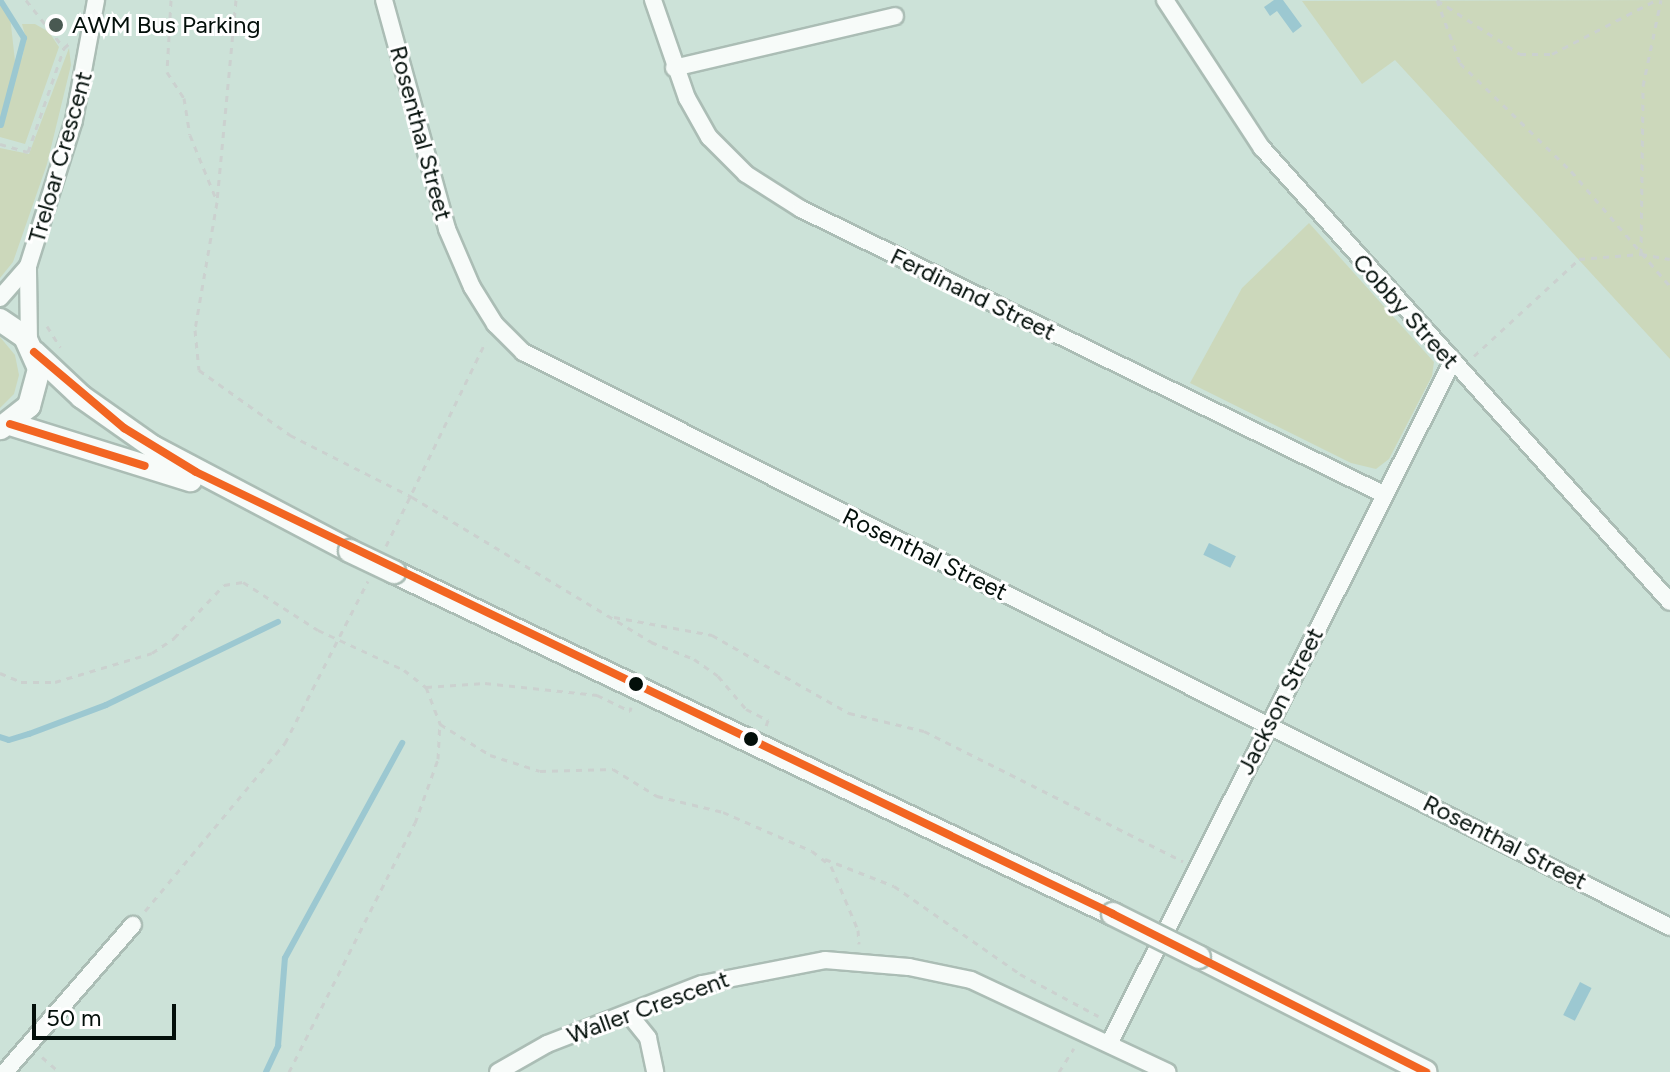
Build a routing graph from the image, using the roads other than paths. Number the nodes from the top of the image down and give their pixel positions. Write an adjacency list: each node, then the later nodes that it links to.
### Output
1 (96, 0): 7 (street, Treloar Crescent)
2 (384, 0): 16 (street, Rosenthal Street)
3 (653, 0): 6 (street, Ferdinand Street)
4 (1165, 0): 11 (street, Cobby Street)
5 (895, 16): 6 (street)
6 (674, 68): 13 (street, Ferdinand Street)
7 (28, 266): 8 (street, Treloar Crescent); 10 (street, Treloar Crescent)
8 (0, 298)
9 (0, 320): 10 (main road)
10 (32, 347): 12 (main road); 14 (main road)
11 (1456, 365): 13 (street, Jackson Street); 15 (street, Cobby Street)
12 (5, 426): 14 (main road)
13 (1385, 495): 16 (street, Jackson Street)
14 (280, 516): 26 (main road, bridge)
15 (1670, 602)
16 (1269, 724): 18 (street, Rosenthal Street); 20 (street, Jackson Street)
17 (133, 925): 22 (street)
18 (1670, 927)
19 (628, 1013): 20 (street, Waller Crescent); 23 (street, Waller Crescent); 24 (street)
20 (1110, 1042): 25 (street, Waller Crescent)
21 (0, 1051): 22 (street)
22 (9, 1067)
23 (498, 1072)
24 (655, 1072)
25 (1167, 1072)
26 (1426, 1072)

